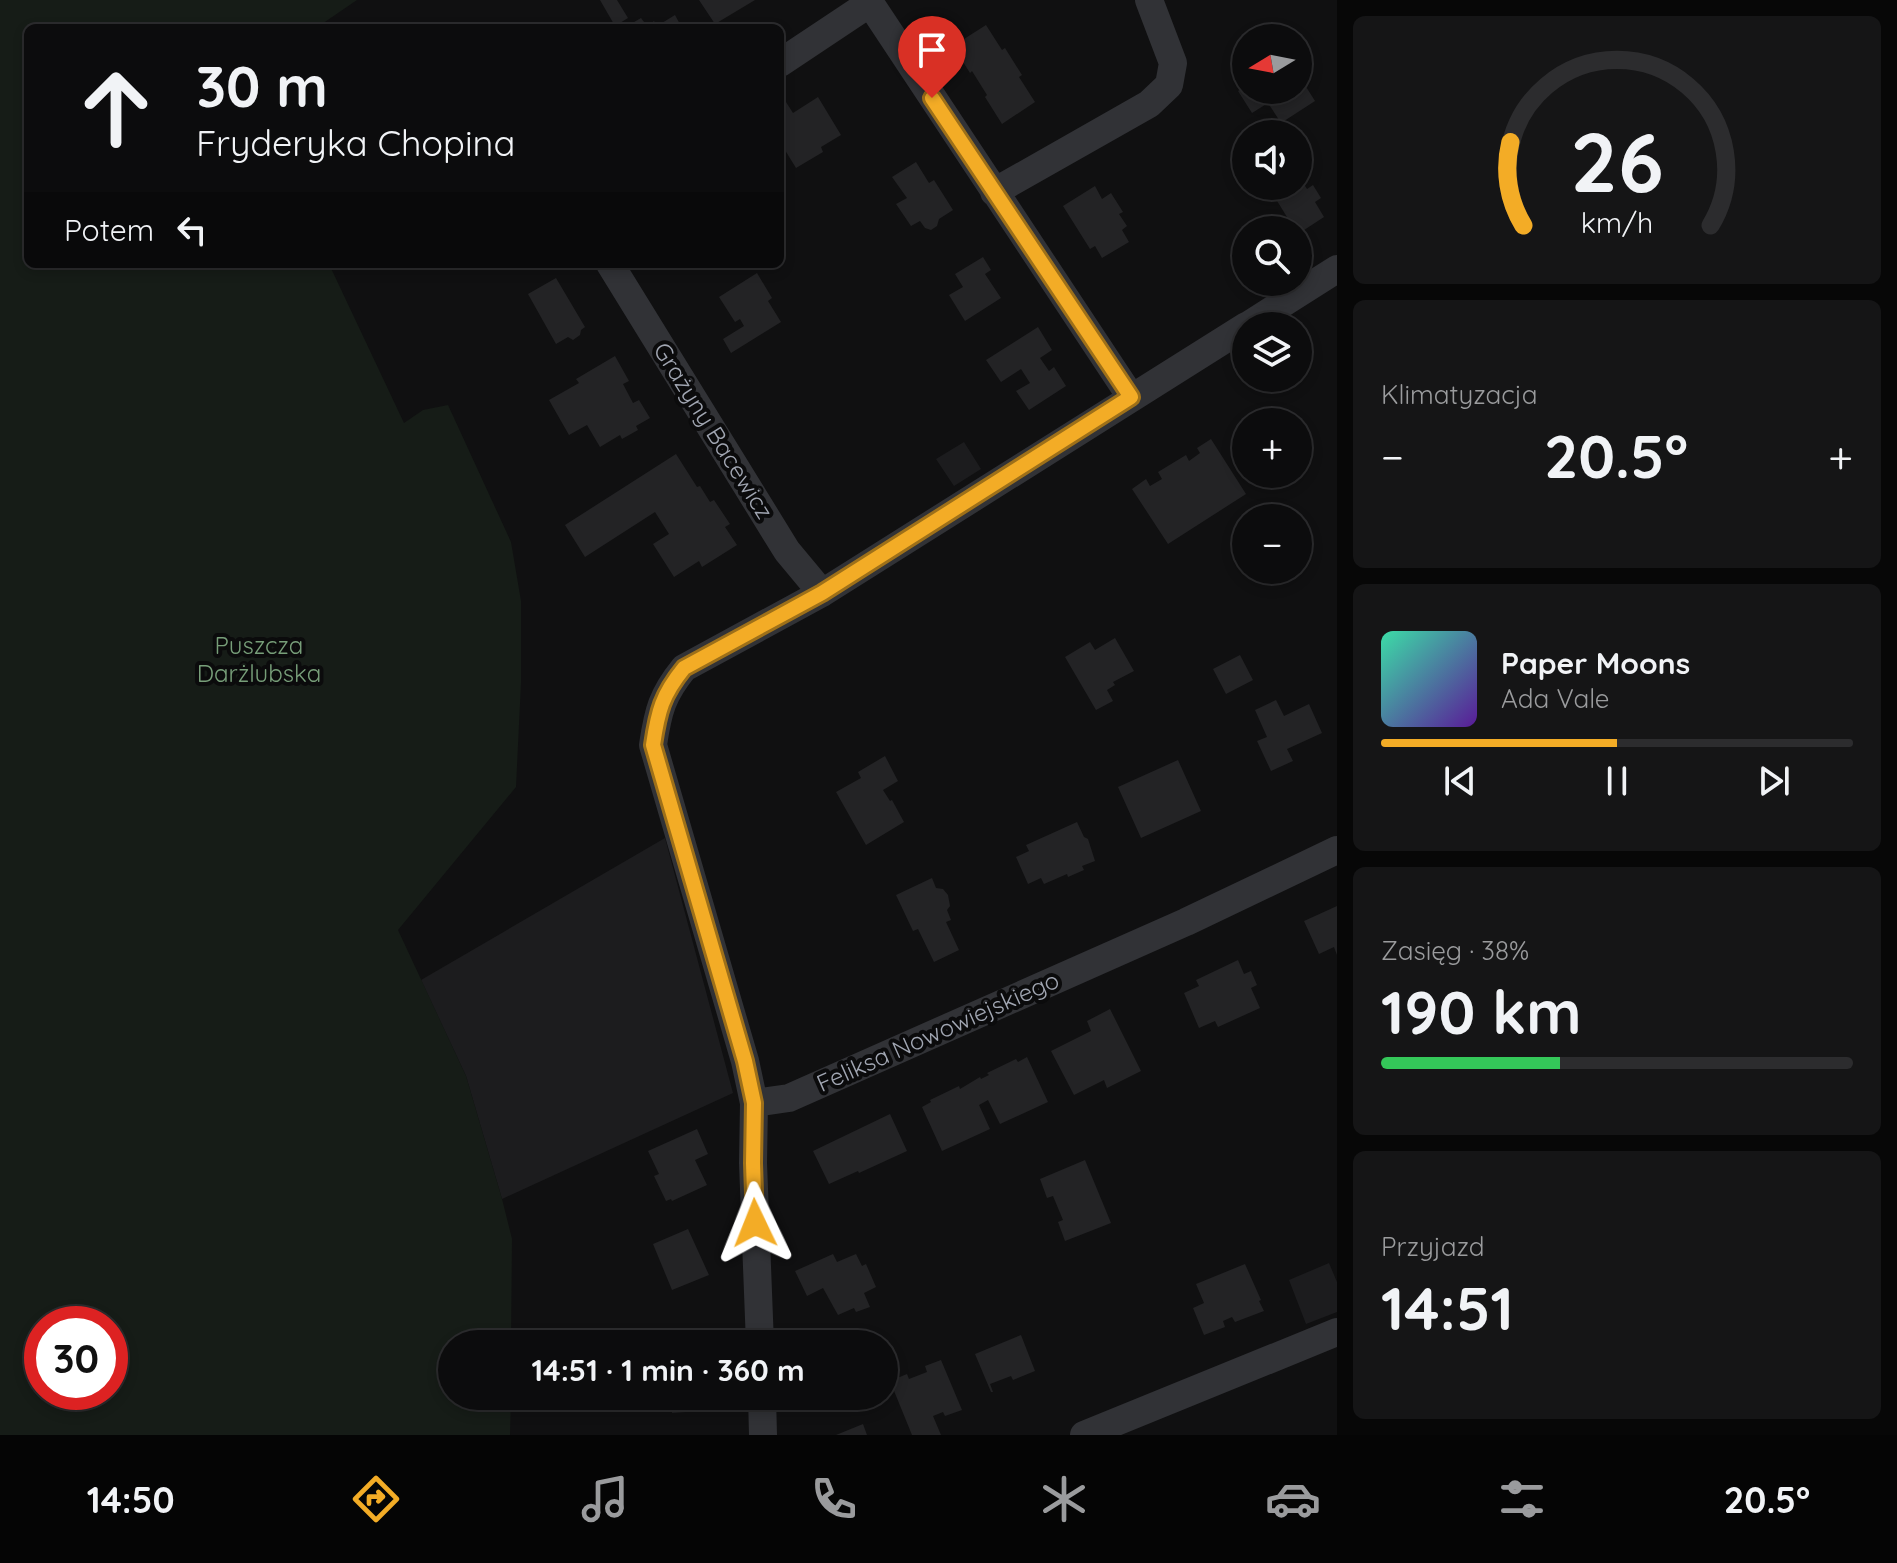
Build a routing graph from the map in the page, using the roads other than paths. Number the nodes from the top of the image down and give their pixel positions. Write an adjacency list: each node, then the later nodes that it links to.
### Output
1 (1149, 0): 3 (street)
2 (784, 60): 3 (street)
3 (994, 192): 8 (street)
4 (612, 268): 9 (street, Grażyny Bacewicz)
5 (1337, 269): 6 (street)
6 (1268, 312)
7 (1232, 335): 8 (street)
8 (1131, 397): 9 (street)
9 (822, 593): 11 (street)
10 (1337, 850): 11 (street, Feliksa Nowowiejskiego)
11 (754, 1103): 12 (street)
12 (759, 1330)
13 (1337, 1332): 16 (street)
14 (762, 1410): 15 (street)
15 (763, 1435)
16 (1084, 1435)

